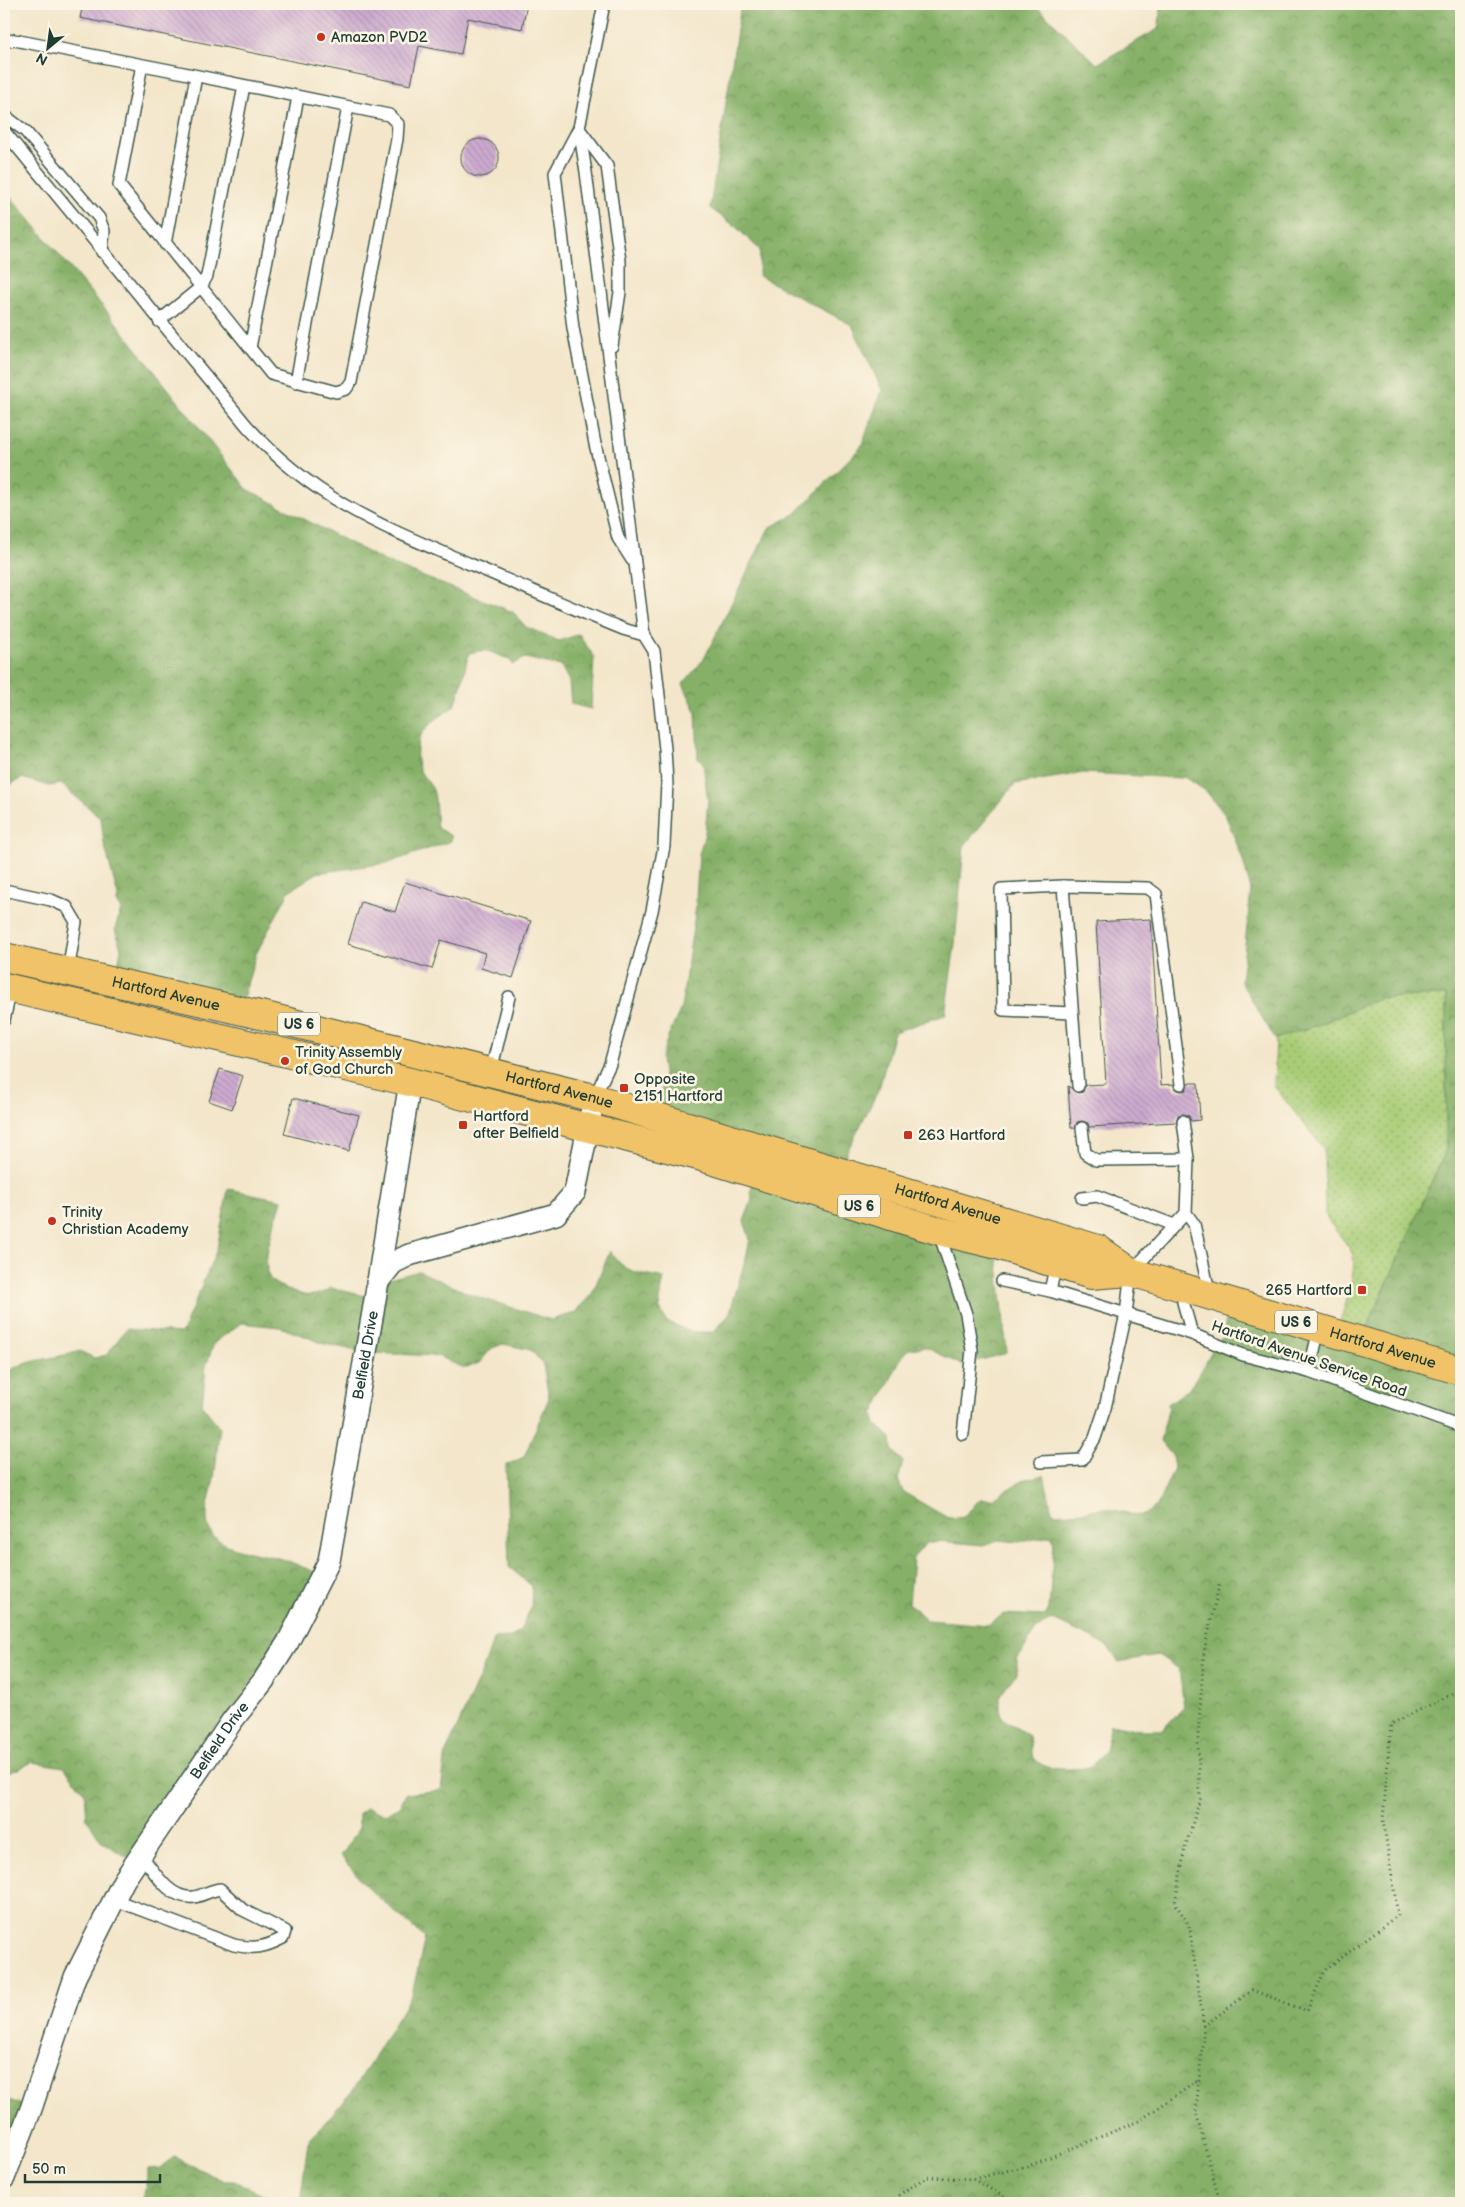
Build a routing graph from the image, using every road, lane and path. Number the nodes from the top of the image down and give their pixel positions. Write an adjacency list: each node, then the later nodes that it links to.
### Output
1 (604, 4): 9 (lane)
2 (4, 42): 3 (lane)
3 (142, 65): 4 (lane); 11 (lane)
4 (196, 76): 5 (lane); 11 (lane)
5 (244, 86): 6 (lane); 13 (lane)
6 (298, 97): 7 (lane); 15 (lane)
7 (348, 107): 17 (lane); 17 (lane)
8 (4, 115): 12 (lane)
9 (579, 128): 16 (lane); 16 (lane); 18 (lane)
10 (4, 130): 12 (lane)
11 (165, 244): 13 (lane)
12 (102, 252): 14 (lane)
13 (201, 287): 14 (lane); 15 (lane)
14 (159, 321): 19 (lane)
15 (250, 348): 17 (lane)
16 (610, 361): 18 (lane)
17 (296, 382)
18 (634, 564): 19 (lane)
19 (644, 635): 32 (lane)
20 (1063, 886): 26 (lane); 26 (lane); 30 (lane)
21 (4, 890): 23 (lane)
22 (4, 957): 23 (highway, Hartford Avenue / US 6)
23 (68, 972): 28 (highway, Hartford Avenue / US 6)
24 (7, 988): 27 (lane); 29 (highway, Hartford Avenue / US 6)
25 (509, 997): 28 (lane)
26 (1072, 1013): 31 (lane)
27 (4, 1020)
28 (491, 1071): 32 (highway, Hartford Avenue / US 6)
29 (410, 1082): 34 (highway, Hartford Avenue / US 6); 44 (street, Belfield Drive)
30 (1181, 1084)
31 (1078, 1086)
32 (594, 1098): 34 (street, Belfield Drive); 42 (highway, Hartford Avenue / US 6)
33 (1184, 1122): 36 (lane)
34 (588, 1127): 40 (highway, Hartford Avenue / US 6); 44 (street, Belfield Drive)
35 (1082, 1128): 36 (lane)
36 (1188, 1159): 38 (lane)
37 (1082, 1198): 39 (lane)
38 (1186, 1213): 39 (lane); 47 (lane)
39 (1174, 1225): 42 (lane)
40 (939, 1231): 41 (highway, Hartford Avenue / US 6); 56 (lane)
41 (1056, 1264): 42 (highway, Hartford Avenue / US 6); 46 (lane)
42 (1132, 1272): 45 (highway, Hartford Avenue / US 6); 48 (lane)
43 (1002, 1281): 46 (lane)
44 (377, 1283): 60 (street, Belfield Drive)
45 (1183, 1288): 47 (highway, Hartford Avenue / US 6); 50 (lane, Hartford Avenue Service Road)
46 (1050, 1291): 48 (lane)
47 (1210, 1296): 49 (highway, Hartford Avenue / US 6)
48 (1126, 1314): 50 (lane); 57 (lane)
49 (1319, 1329): 51 (highway, Hartford Avenue / US 6); 53 (lane)
50 (1192, 1334): 53 (lane, Hartford Avenue Service Road)
51 (1385, 1348): 52 (highway, Hartford Avenue / US 6); 54 (highway)
52 (1461, 1371)
53 (1309, 1372): 55 (lane, Hartford Avenue Service Road)
54 (1461, 1385)
55 (1461, 1427)
56 (963, 1434)
57 (1041, 1462)
58 (1220, 1582): 62 (path)
59 (1461, 1692): 62 (path)
60 (141, 1855): 61 (street, Belfield Drive); 61 (lane)
61 (115, 1900): 64 (street, Belfield Drive)
62 (1204, 2026): 63 (path)
63 (1199, 2079): 65 (path); 68 (path)
64 (4, 2178)
65 (973, 2179): 66 (path); 67 (path)
66 (892, 2203)
67 (1015, 2203)
68 (1220, 2203)

